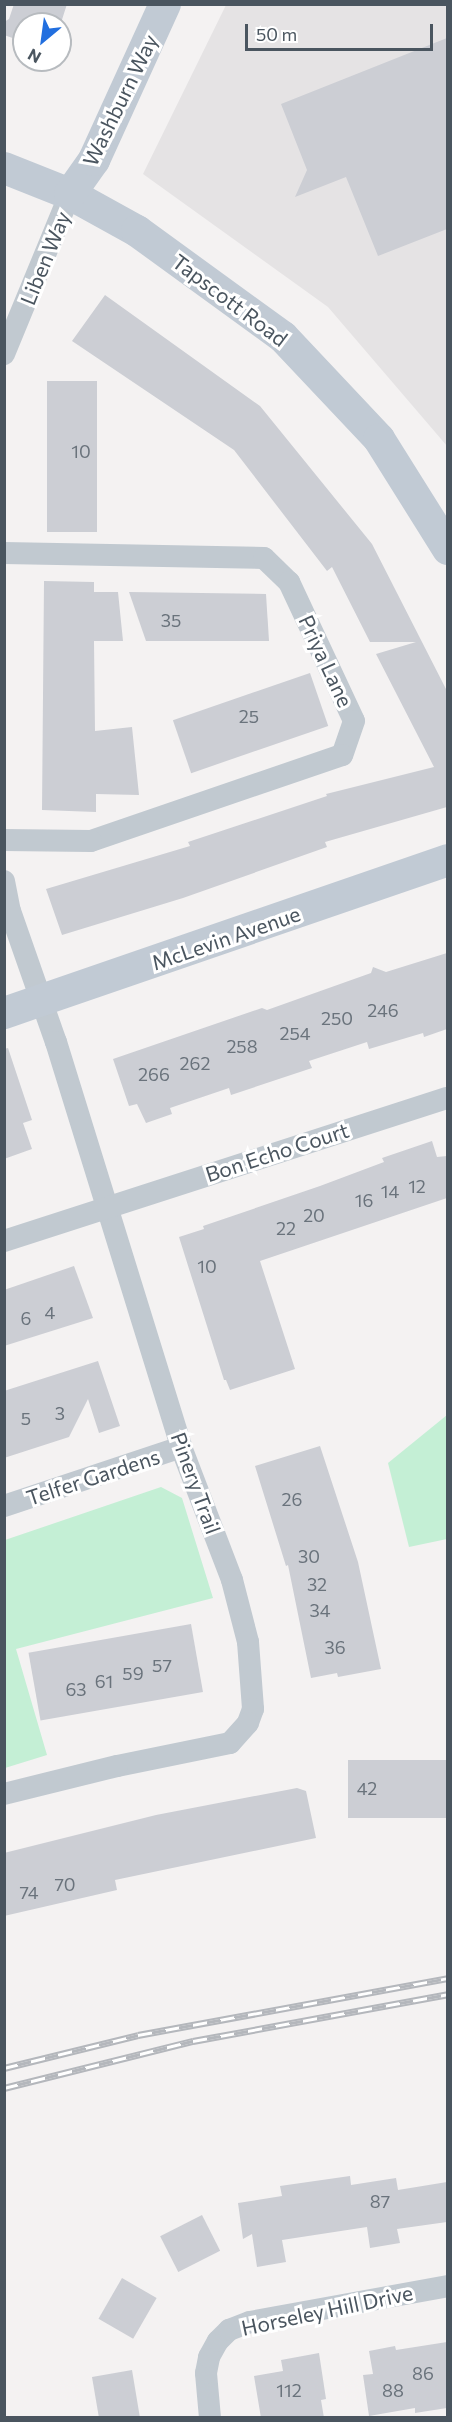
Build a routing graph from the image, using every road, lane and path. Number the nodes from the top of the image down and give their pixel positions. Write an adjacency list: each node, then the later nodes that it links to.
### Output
1 (165, 4): 3 (street, Washburn Way)
2 (4, 168): 3 (street, Tapscott Road)
3 (70, 194): 4 (street, Liben Way); 5 (street, Tapscott Road)
4 (4, 354)
5 (447, 549)
6 (4, 553): 7 (street, Priya Lane)
7 (4, 840)
8 (447, 861): 10 (street, McLevin Avenue)
9 (4, 881): 10 (street)
10 (42, 1000): 11 (street, McLevin Avenue); 13 (street, Pinery Trail)
11 (4, 1013)
12 (447, 1098): 13 (street, Bon Echo Court)
13 (108, 1208): 14 (street, Bon Echo Court); 15 (street, Pinery Trail)
14 (4, 1241)
15 (181, 1448): 16 (street, Telfer Gardens); 17 (street, Pinery Trail)
16 (4, 1506)
17 (4, 1794)
18 (447, 2286): 19 (street, Horseley Hill Drive)
19 (210, 2418)

